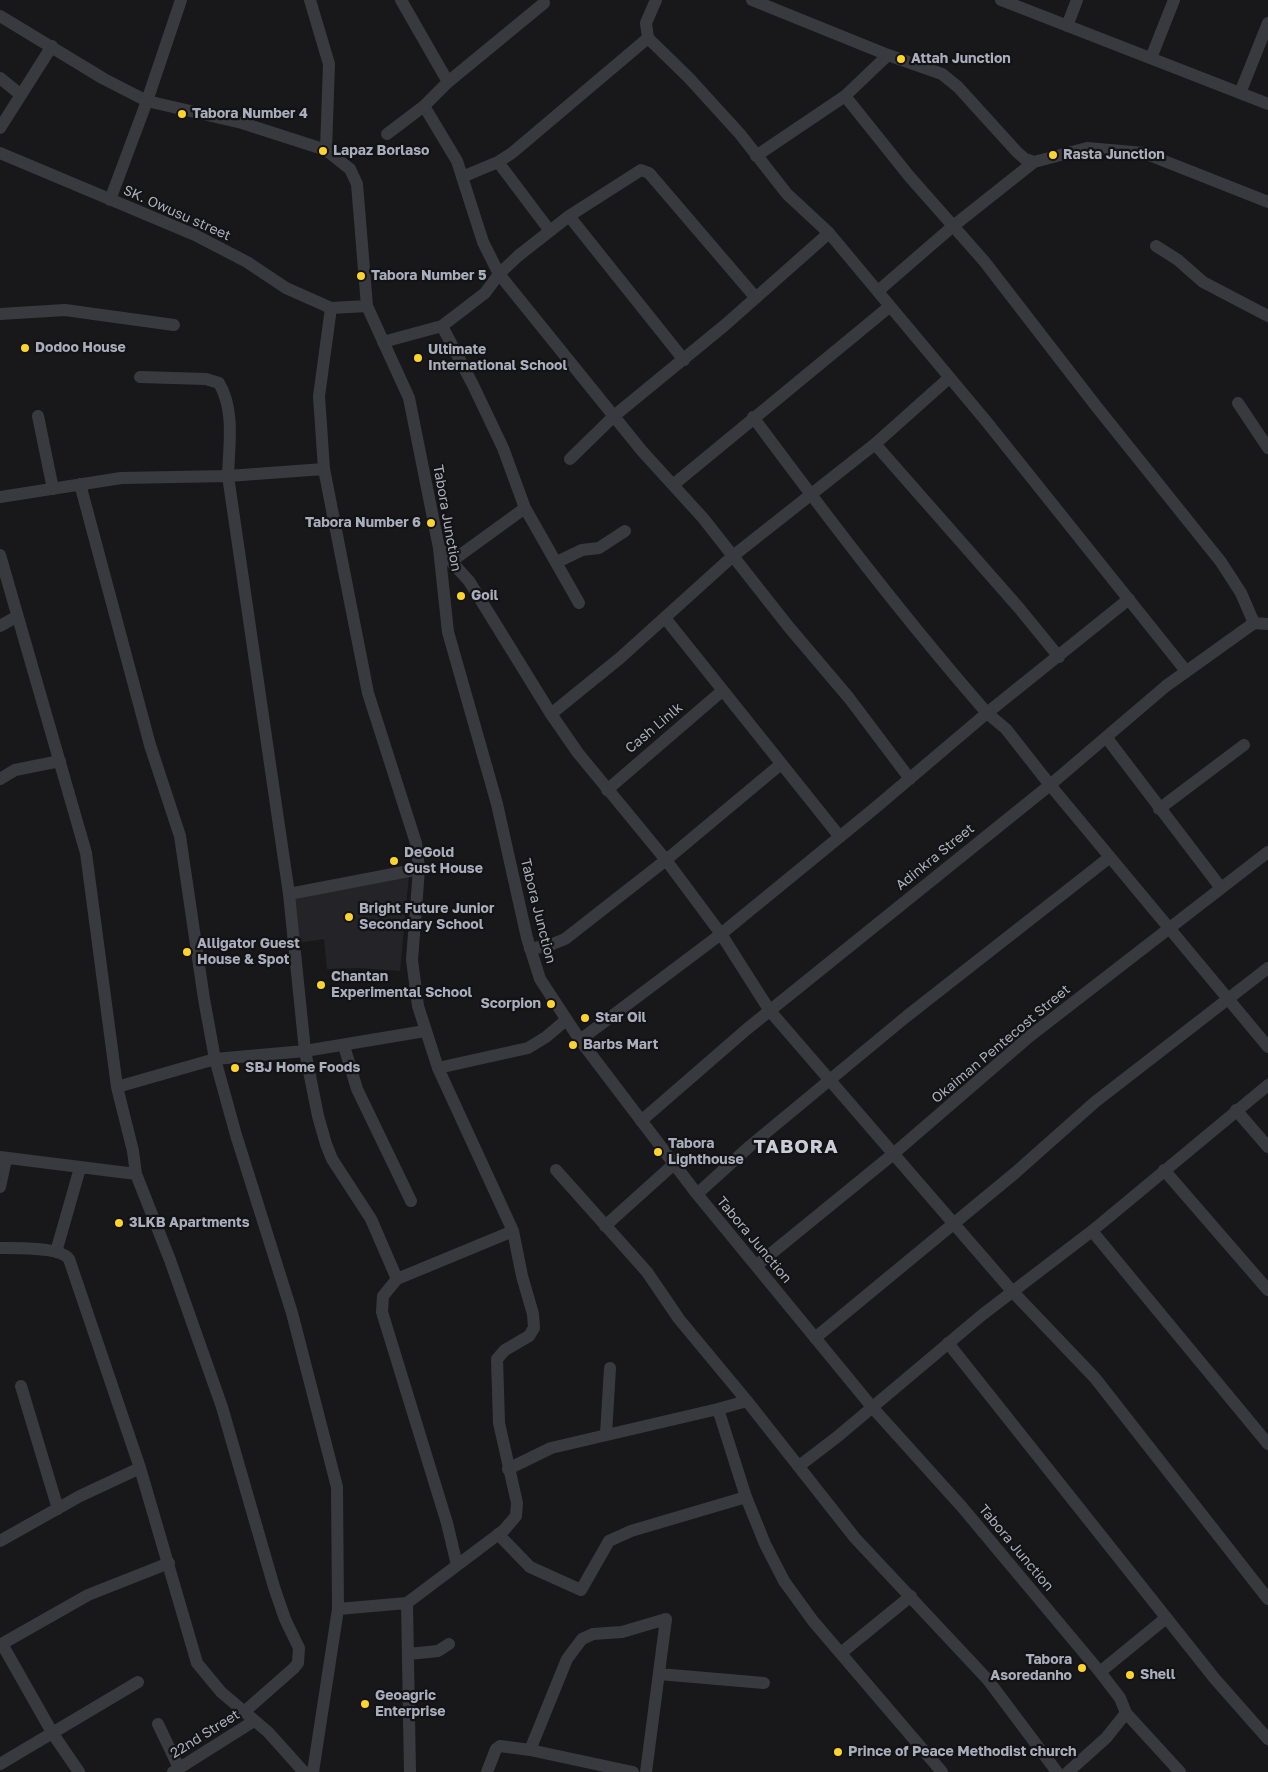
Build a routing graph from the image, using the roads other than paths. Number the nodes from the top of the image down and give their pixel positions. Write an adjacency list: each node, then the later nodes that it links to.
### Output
1 (182, 0): 22 (street)
2 (310, 0): 27 (street)
3 (401, 0): 18 (street)
4 (656, 0): 13 (street)
5 (752, 0): 15 (street)
6 (1001, 0): 12 (street)
7 (1077, 0): 12 (street)
8 (1174, 0): 16 (street)
9 (544, 3): 18 (street)
10 (0, 16): 14 (street)
11 (1268, 23): 19 (street)
12 (1067, 26): 16 (street)
13 (648, 38): 29 (street); 30 (street)
14 (52, 46): 20 (street); 22 (street)
15 (888, 55): 21 (street); 31 (street)
16 (1151, 58): 19 (street)
17 (0, 78): 20 (street)
18 (448, 82): 24 (street)
19 (1240, 93): 23 (street)
20 (21, 95): 25 (street)
21 (845, 96): 29 (street); 36 (street)
22 (147, 102): 27 (street); 33 (street)
23 (1268, 104)
24 (424, 106): 26 (street); 32 (street)
25 (0, 128)
26 (387, 134)
27 (327, 151): 43 (street, Tabora Junction)
28 (0, 153): 33 (street, SK. Owusu street)
29 (756, 156): 38 (street)
30 (498, 162): 32 (street); 37 (street)
31 (1034, 162): 34 (street); 36 (street)
32 (462, 177): 40 (street)
33 (110, 200): 45 (street, SK. Owusu street)
34 (1268, 202)
35 (569, 216): 37 (street); 42 (street); 51 (street)
36 (952, 226): 41 (street); 79 (street)
37 (550, 231): 40 (street)
38 (829, 233): 41 (street); 42 (street)
39 (1156, 246): 47 (street)
40 (498, 274): 49 (street); 56 (street)
41 (878, 291): 44 (street)
42 (756, 298): 51 (street)
43 (368, 306): 45 (street, SK. Owusu street); 50 (street, Tabora Junction)
44 (889, 307): 53 (street); 57 (street)
45 (331, 308): 61 (street)
46 (0, 314): 48 (street)
47 (1268, 316)
48 (174, 325)
49 (442, 326): 50 (street); 68 (street)
50 (382, 342): 70 (street, Tabora Junction)
51 (684, 360): 56 (street)
52 (140, 377): 62 (street)
53 (949, 378): 58 (street); 75 (street)
54 (1238, 403): 59 (street)
55 (38, 416): 65 (street)
56 (614, 416): 60 (street); 64 (street)
57 (753, 417): 64 (street); 66 (street)
58 (875, 444): 66 (street); 82 (street)
59 (1268, 448)
60 (570, 459)
61 (324, 469): 62 (street); 100 (street)
62 (228, 476): 63 (street); 102 (street)
63 (80, 484): 65 (street); 115 (street)
64 (673, 485): 72 (street)
65 (53, 489): 67 (street)
66 (808, 494): 72 (street); 85 (street)
67 (0, 497)
68 (525, 508): 73 (street); 74 (street)
69 (624, 531): 74 (street)
70 (439, 548): 73 (street); 105 (street, Tabora Junction)
71 (0, 555): 77 (street)
72 (733, 556): 78 (street); 91 (street)
73 (452, 561): 86 (street)
74 (557, 562): 76 (street)
75 (1129, 599): 82 (street); 83 (street)
76 (579, 603)
77 (16, 617): 81 (street); 89 (street)
78 (665, 618): 84 (street); 86 (street)
79 (1254, 623): 80 (street); 83 (street, Adinkra Street)
80 (1268, 624)
81 (0, 626)
82 (1059, 657): 85 (street)
83 (1186, 671): 87 (street, Adinkra Street)
84 (722, 691): 90 (street); 94 (street, Cash Linlk)
85 (987, 713): 91 (street); 93 (street)
86 (551, 714): 94 (street)
87 (1106, 737): 93 (street, Adinkra Street); 95 (street)
88 (1244, 745): 95 (street)
89 (60, 761): 92 (street); 119 (street)
90 (781, 764): 96 (street); 99 (street)
91 (910, 779): 96 (street)
92 (0, 780)
93 (1050, 786): 98 (street); 108 (street, Adinkra Street)
94 (607, 790): 99 (street)
95 (1159, 809): 101 (street)
96 (840, 838): 104 (street)
97 (1268, 852): 101 (street, Okaiman Pentecost Street)
98 (1110, 857): 103 (street); 117 (street)
99 (666, 860): 104 (street); 105 (street)
100 (418, 869): 102 (street); 110 (street)
101 (1221, 888): 103 (street, Okaiman Pentecost Street)
102 (289, 894): 114 (street)
103 (1169, 929): 107 (street); 123 (street, Okaiman Pentecost Street)
104 (721, 934): 108 (street); 111 (street)
105 (530, 949): 109 (street, Tabora Junction)
106 (1268, 968): 107 (street)
107 (1228, 998): 113 (street); 133 (street)
108 (770, 1011): 117 (street); 121 (street, Adinkra Street)
109 (566, 1020): 111 (street, Tabora Junction); 116 (street)
110 (424, 1031): 112 (street); 116 (street)
111 (580, 1040): 121 (street, Tabora Junction)
112 (344, 1046): 114 (street); 132 (street)
113 (1268, 1047)
114 (305, 1051): 115 (street); 140 (street)
115 (215, 1058): 119 (street); 164 (street)
116 (438, 1068): 135 (street)
117 (830, 1082): 123 (street); 131 (street)
118 (1268, 1085): 120 (street)
119 (116, 1087): 129 (street)
120 (1236, 1110): 122 (street); 128 (street)
121 (641, 1122): 125 (street, Tabora Junction)
122 (1268, 1147)
123 (892, 1155): 133 (street); 139 (street, Okaiman Pentecost Street)
124 (3, 1158): 126 (street); 130 (street)
125 (674, 1164): 131 (street, Tabora Junction); 134 (street)
126 (80, 1168): 129 (street); 138 (street)
127 (556, 1170): 134 (street)
128 (1164, 1170): 136 (street); 141 (street)
129 (136, 1174): 174 (street)
130 (0, 1187)
131 (697, 1194): 139 (street, Tabora Junction)
132 (411, 1201)
133 (953, 1224): 142 (street); 143 (street)
134 (605, 1226): 147 (street)
135 (512, 1231): 140 (street); 154 (street)
136 (1092, 1231): 142 (street); 151 (street)
137 (0, 1248): 138 (street)
138 (56, 1252): 153 (street)
139 (757, 1266): 143 (street, Tabora Junction)
140 (397, 1279): 160 (street)
141 (1268, 1290)
142 (1012, 1291): 144 (street); 162 (street)
143 (815, 1338): 148 (street, Tabora Junction)
144 (948, 1343): 148 (street); 165 (street)
145 (610, 1368): 150 (street)
146 (21, 1386): 156 (street)
147 (747, 1400): 149 (street); 152 (street)
148 (872, 1407): 152 (street); 170 (street, Tabora Junction)
149 (718, 1410): 150 (street); 155 (street)
150 (606, 1434): 154 (street)
151 (1268, 1444)
152 (799, 1466): 161 (street)
153 (140, 1468): 156 (street); 159 (street)
154 (508, 1469): 157 (street)
155 (746, 1496): 157 (street); 168 (street)
156 (58, 1509): 158 (street)
157 (498, 1534): 160 (street)
158 (0, 1541)
159 (169, 1563): 166 (street); 174 (street)
160 (457, 1565): 163 (street)
161 (911, 1596): 168 (street); 191 (street)
162 (1268, 1599)
163 (407, 1602): 164 (street); 169 (street)
164 (338, 1609): 185 (street)
165 (1166, 1618): 170 (street); 179 (street)
166 (1, 1644): 178 (street)
167 (449, 1644): 169 (street)
168 (841, 1653): 190 (street)
169 (409, 1654): 186 (street)
170 (1100, 1672): 175 (street, Tabora Junction)
171 (659, 1674): 173 (street); 180 (street); 189 (street)
172 (138, 1682): 178 (street)
173 (764, 1683)
174 (244, 1712): 176 (street)
175 (1126, 1713): 192 (street); 193 (street, Tabora Junction)
176 (254, 1722): 182 (street, 22nd Street); 184 (street)
177 (158, 1724): 182 (street)
178 (53, 1734): 181 (street); 183 (street)
179 (1268, 1739)
180 (530, 1750): 187 (street); 188 (street)
181 (0, 1764)
182 (180, 1770)
183 (79, 1772)
184 (304, 1772)
185 (313, 1772)
186 (410, 1772)
187 (487, 1772)
188 (633, 1772)
189 (646, 1772)
190 (942, 1772)
191 (1057, 1772)
192 (1068, 1772)
193 (1180, 1772)

